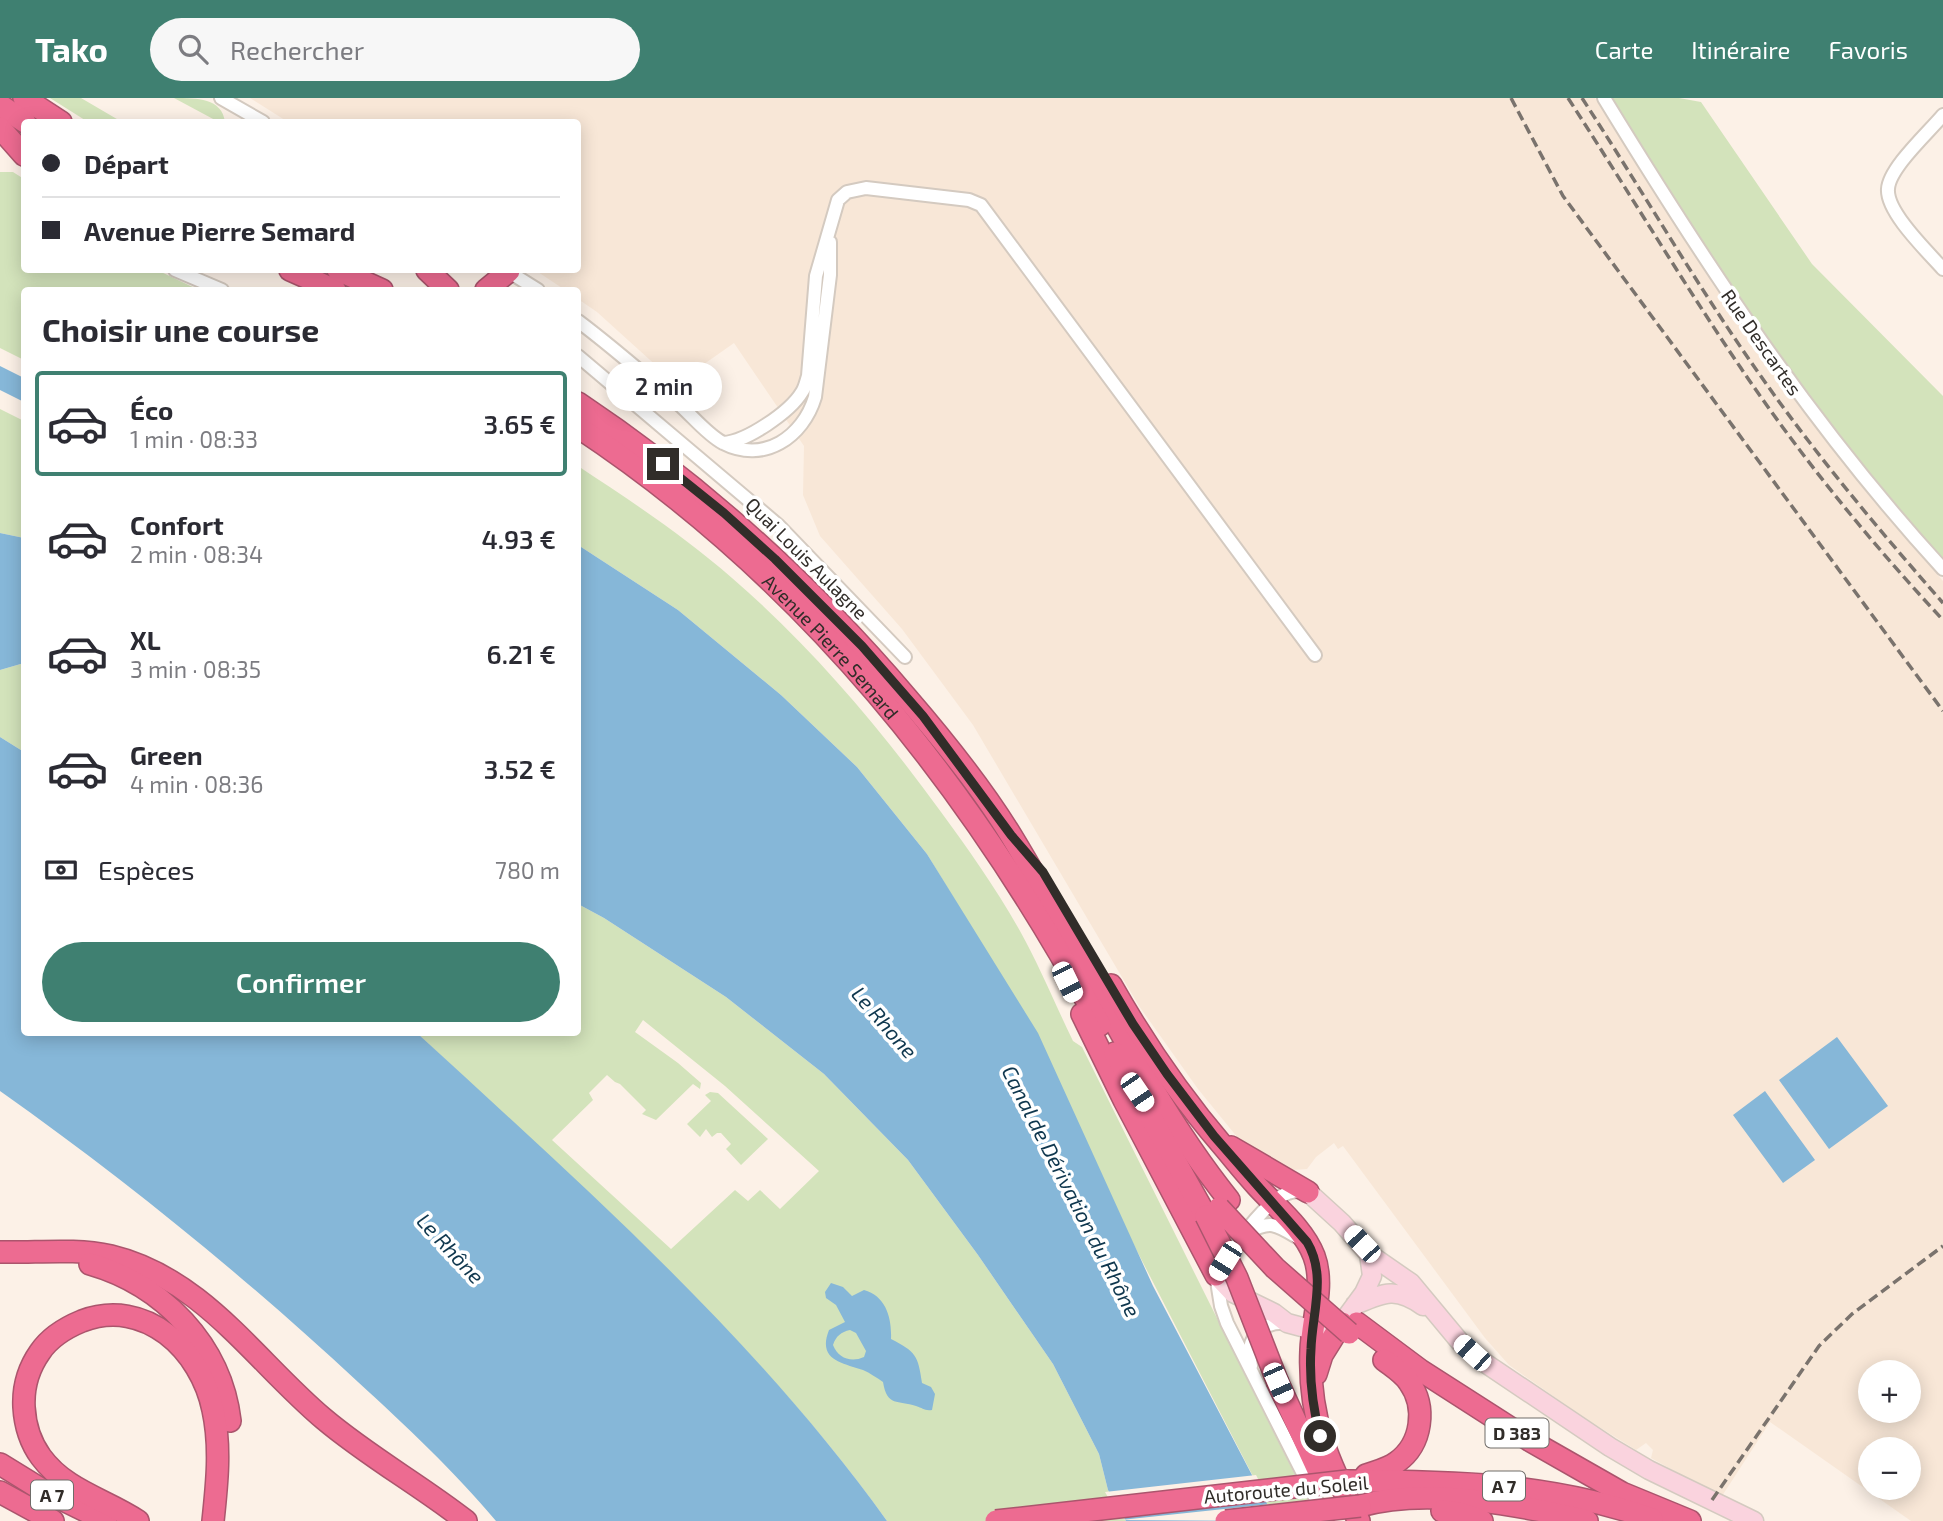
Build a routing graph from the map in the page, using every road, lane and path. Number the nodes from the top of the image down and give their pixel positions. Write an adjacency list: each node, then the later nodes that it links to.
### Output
1 (23, 98): 7 (highway)
2 (221, 98): 6 (street)
3 (1604, 98): 30 (street, Rue Descartes)
4 (0, 105): 8 (highway)
5 (1943, 115): 12 (street)
6 (240, 117)
7 (56, 119)
8 (21, 120)
9 (0, 128): 10 (highway)
10 (21, 152)
11 (830, 227): 29 (street); 29 (street); 31 (street)
12 (1943, 269)
13 (181, 273): 19 (street)
14 (297, 273): 20 (highway)
15 (345, 273): 21 (highway)
16 (430, 273): 22 (highway)
17 (505, 273): 23 (highway)
18 (512, 273): 24 (street)
19 (215, 287)
20 (328, 287)
21 (375, 287)
22 (445, 287)
23 (489, 287)
24 (534, 287)
25 (581, 323): 29 (street)
26 (581, 359): 32 (street, Quai Louis Aulagne)
27 (581, 405): 33 (highway, Avenue Pierre Semard / D 383)
28 (581, 429): 34 (highway, Avenue Pierre Semard)
29 (723, 443)
30 (1943, 569)
31 (1315, 655)
32 (905, 657)
33 (1011, 835): 35 (highway); 38 (highway, D 383)
34 (1035, 913): 38 (highway); 43 (highway)
35 (1214, 1136): 36 (highway); 37 (highway)
36 (1308, 1192): 37 (street); 42 (street)
37 (1273, 1203): 39 (street); 40 (highway)
38 (1218, 1208): 45 (highway, D 383); 62 (highway, D 383, bridge)
39 (1244, 1236): 40 (street); 43 (street)
40 (1307, 1242): 47 (highway)
41 (2, 1252): 54 (highway); 58 (highway)
42 (1369, 1254): 44 (street); 45 (street)
43 (1216, 1275): 46 (street); 48 (street)
44 (1440, 1318): 45 (street); 67 (street)
45 (1351, 1321): 47 (street); 49 (highway); 51 (highway); 66 (highway, D 383)
46 (1287, 1323): 47 (street); 48 (street)
47 (1313, 1330): 49 (highway)
48 (1253, 1373): 61 (street)
49 (1312, 1386): 53 (highway)
50 (0, 1464): 56 (highway, A 7)
51 (1347, 1481): 59 (highway, Autoroute du Soleil / A 7, bridge); 65 (highway, Autoroute du Soleil / A 7)
52 (0, 1493): 55 (highway, A 7)
53 (1359, 1513): 60 (highway, Autoroute du Soleil / A 7, bridge); 63 (highway); 64 (highway, Autoroute du Soleil / A 7)
54 (220, 1514): 57 (highway)
55 (53, 1521)
56 (106, 1521)
57 (138, 1521)
58 (466, 1521)
59 (996, 1521)
60 (1226, 1521)
61 (1327, 1521)
62 (1343, 1521)
63 (1482, 1521)
64 (1587, 1521)
65 (1657, 1521)
66 (1690, 1521)
67 (1754, 1521)

